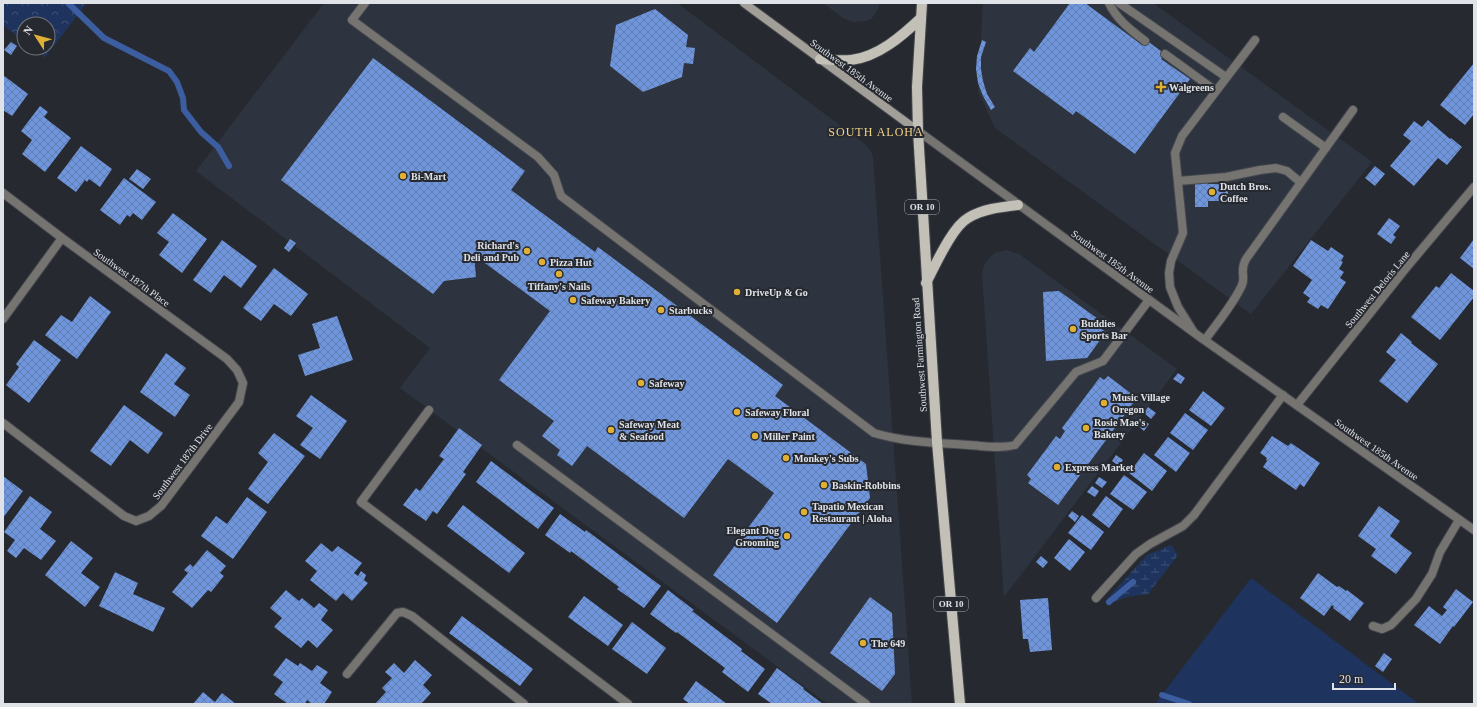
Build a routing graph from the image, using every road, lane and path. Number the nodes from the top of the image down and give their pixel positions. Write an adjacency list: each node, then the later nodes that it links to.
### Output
1 (365, 3): 33 (street)
2 (744, 3): 10 (main road, Southwest 185th Avenue)
3 (922, 3): 6 (main road, Southwest Farmington Road / OR 10)
4 (1110, 3): 7 (street)
5 (1120, 3): 11 (street)
6 (921, 18): 10 (main road); 15 (main road, Southwest Farmington Road / OR 10)
7 (1145, 40)
8 (1255, 40): 11 (street)
9 (1165, 54): 12 (street)
10 (820, 59): 15 (main road, Southwest 185th Avenue)
11 (1226, 77): 12 (street)
12 (1216, 91): 17 (street)
13 (1353, 110): 16 (street)
14 (1283, 117): 16 (street)
15 (918, 131): 21 (street, Southwest 185th Avenue); 23 (main road, Southwest Farmington Road / OR 10)
16 (1326, 148): 18 (street)
17 (1178, 181): 18 (street); 26 (street)
18 (1300, 182): 27 (street)
19 (1474, 187): 30 (street, Southwest Deloris Lane)
20 (3, 193): 22 (street, Southwest 187th Place)
21 (1018, 205): 23 (main road); 24 (street, Southwest 185th Avenue)
22 (62, 238): 25 (street); 28 (street, Southwest 187th Place)
23 (926, 283): 33 (main road, Southwest Farmington Road / OR 10)
24 (1149, 300): 26 (street, Southwest 185th Avenue); 33 (street)
25 (3, 319)
26 (1193, 332): 27 (street, Southwest 185th Avenue)
27 (1205, 340): 29 (street, Southwest 185th Avenue)
28 (243, 383): 32 (street, Southwest 187th Drive)
29 (1283, 395): 30 (street, Southwest 185th Avenue); 37 (street)
30 (1297, 405): 35 (street, Southwest 185th Avenue)
31 (429, 410): 41 (street)
32 (3, 423)
33 (936, 442): 43 (main road, Southwest Farmington Road / OR 10)
34 (517, 445): 42 (street)
35 (1460, 520): 36 (street, Southwest 185th Avenue); 38 (street)
36 (1474, 530)
37 (1096, 598)
38 (1373, 626)
39 (347, 674): 40 (street)
40 (524, 704)
41 (628, 704)
42 (866, 704)
43 (960, 704)

